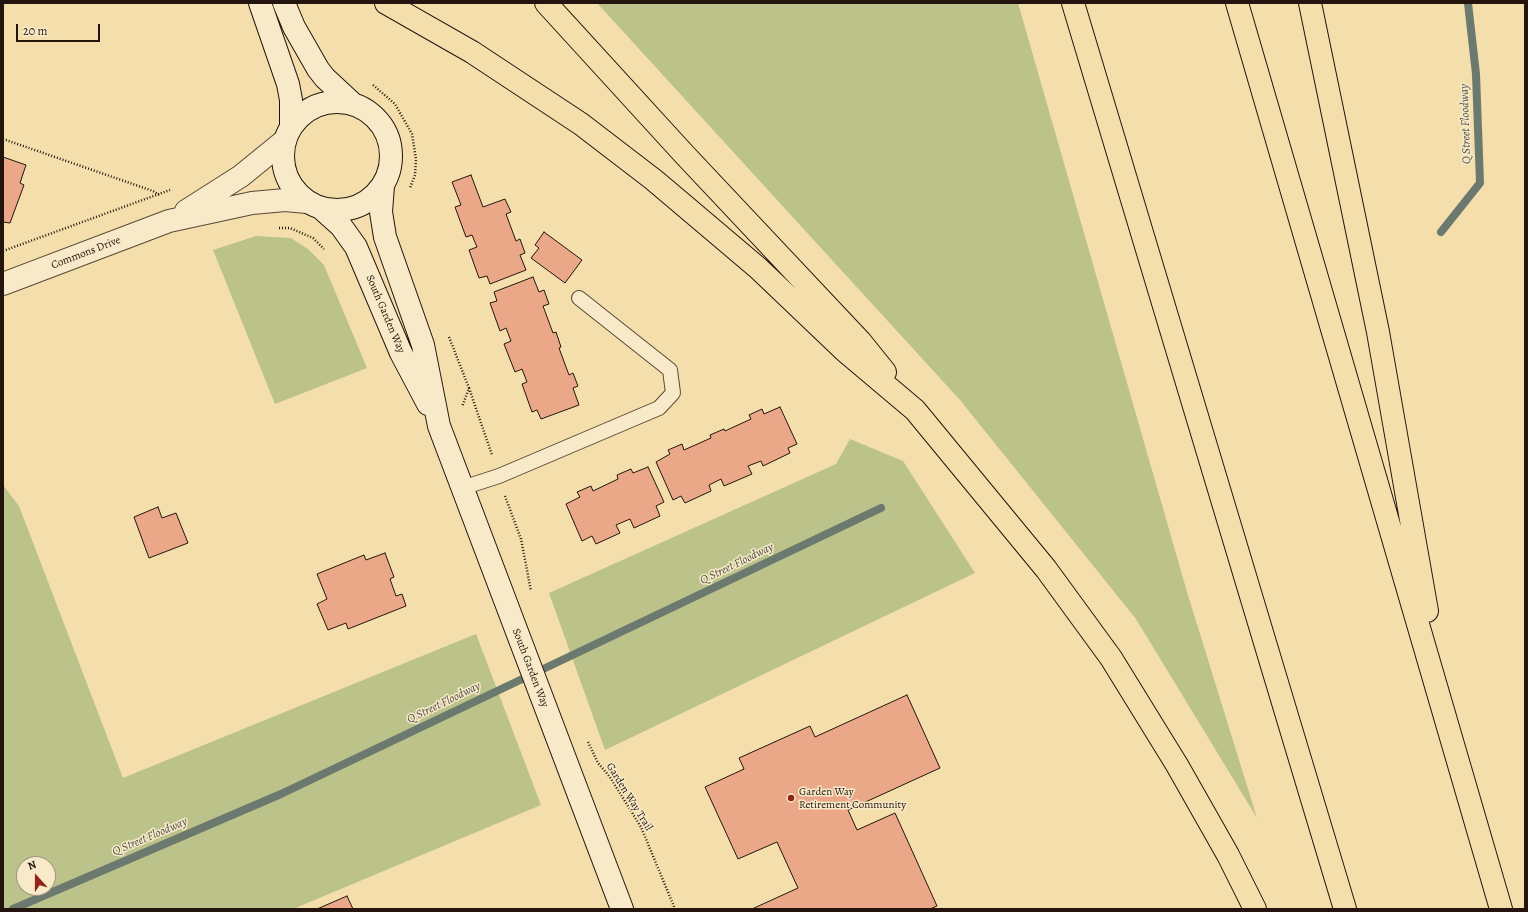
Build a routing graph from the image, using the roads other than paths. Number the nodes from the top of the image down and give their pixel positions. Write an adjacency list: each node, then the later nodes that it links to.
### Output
1 (260, 3): 9 (street, South Garden Way)
2 (284, 3): 8 (street)
3 (386, 3): 15 (highway)
4 (546, 3): 15 (highway)
5 (1073, 3): 21 (highway)
6 (1237, 3): 18 (highway)
7 (1310, 3): 18 (highway)
8 (352, 103): 9 (street, South Garden Way); 10 (street, South Garden Way)
9 (288, 133): 11 (street, South Garden Way); 12 (street, Commons Drive)
10 (383, 186): 11 (street, South Garden Way); 16 (street, South Garden Way)
11 (314, 205): 12 (street, Commons Drive); 16 (street, South Garden Way)
12 (169, 221): 13 (street, Commons Drive)
13 (3, 284)
14 (579, 298): 17 (lane)
15 (916, 410): 20 (highway)
16 (440, 426): 17 (street, South Garden Way)
17 (462, 488): 19 (street, South Garden Way)
18 (1446, 717): 22 (highway)
19 (622, 909)
20 (1255, 909)
21 (1345, 909)
22 (1501, 909)

